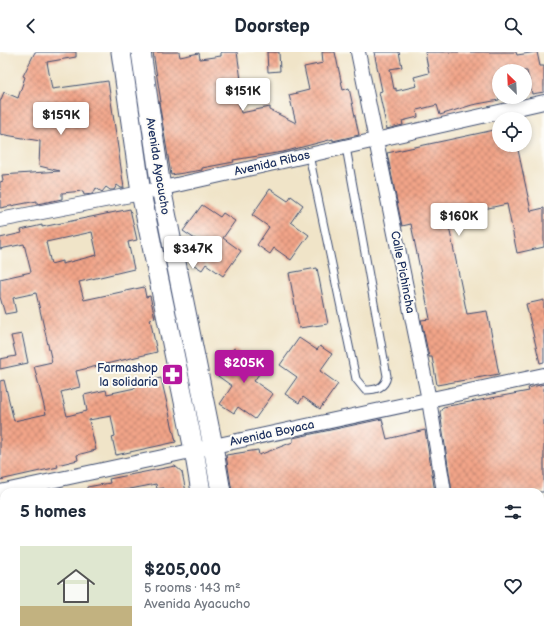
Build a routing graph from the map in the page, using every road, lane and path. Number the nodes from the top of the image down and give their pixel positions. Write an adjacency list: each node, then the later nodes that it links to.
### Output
1 (121, 52): 9 (street, Avenida Ayacucho)
2 (141, 52): 8 (street, Avenida Ayacucho)
3 (358, 52): 5 (street, Calle Pichincha)
4 (544, 102): 5 (street, Avenida Ribas)
5 (377, 140): 6 (street, Avenida Ribas); 12 (street, Calle Pichincha)
6 (346, 147): 7 (street, Avenida Ribas); 7 (lane)
7 (309, 155): 8 (street, Avenida Ribas)
8 (161, 188): 9 (street, Avenida Ribas); 13 (street, Avenida Ayacucho)
9 (141, 192): 10 (street, Avenida Ribas); 14 (street, Avenida Ayacucho)
10 (0, 220)
11 (544, 375): 12 (street, Avenida Boyaca)
12 (429, 400): 13 (street, Avenida Boyaca); 18 (street, Calle Pichincha)
13 (213, 446): 14 (street, Avenida Boyaca); 17 (street, Avenida Ayacucho)
14 (194, 450): 15 (street, Avenida Boyaca); 16 (street, Avenida Ayacucho)
15 (18, 488)
16 (200, 488)
17 (220, 488)
18 (443, 488)

